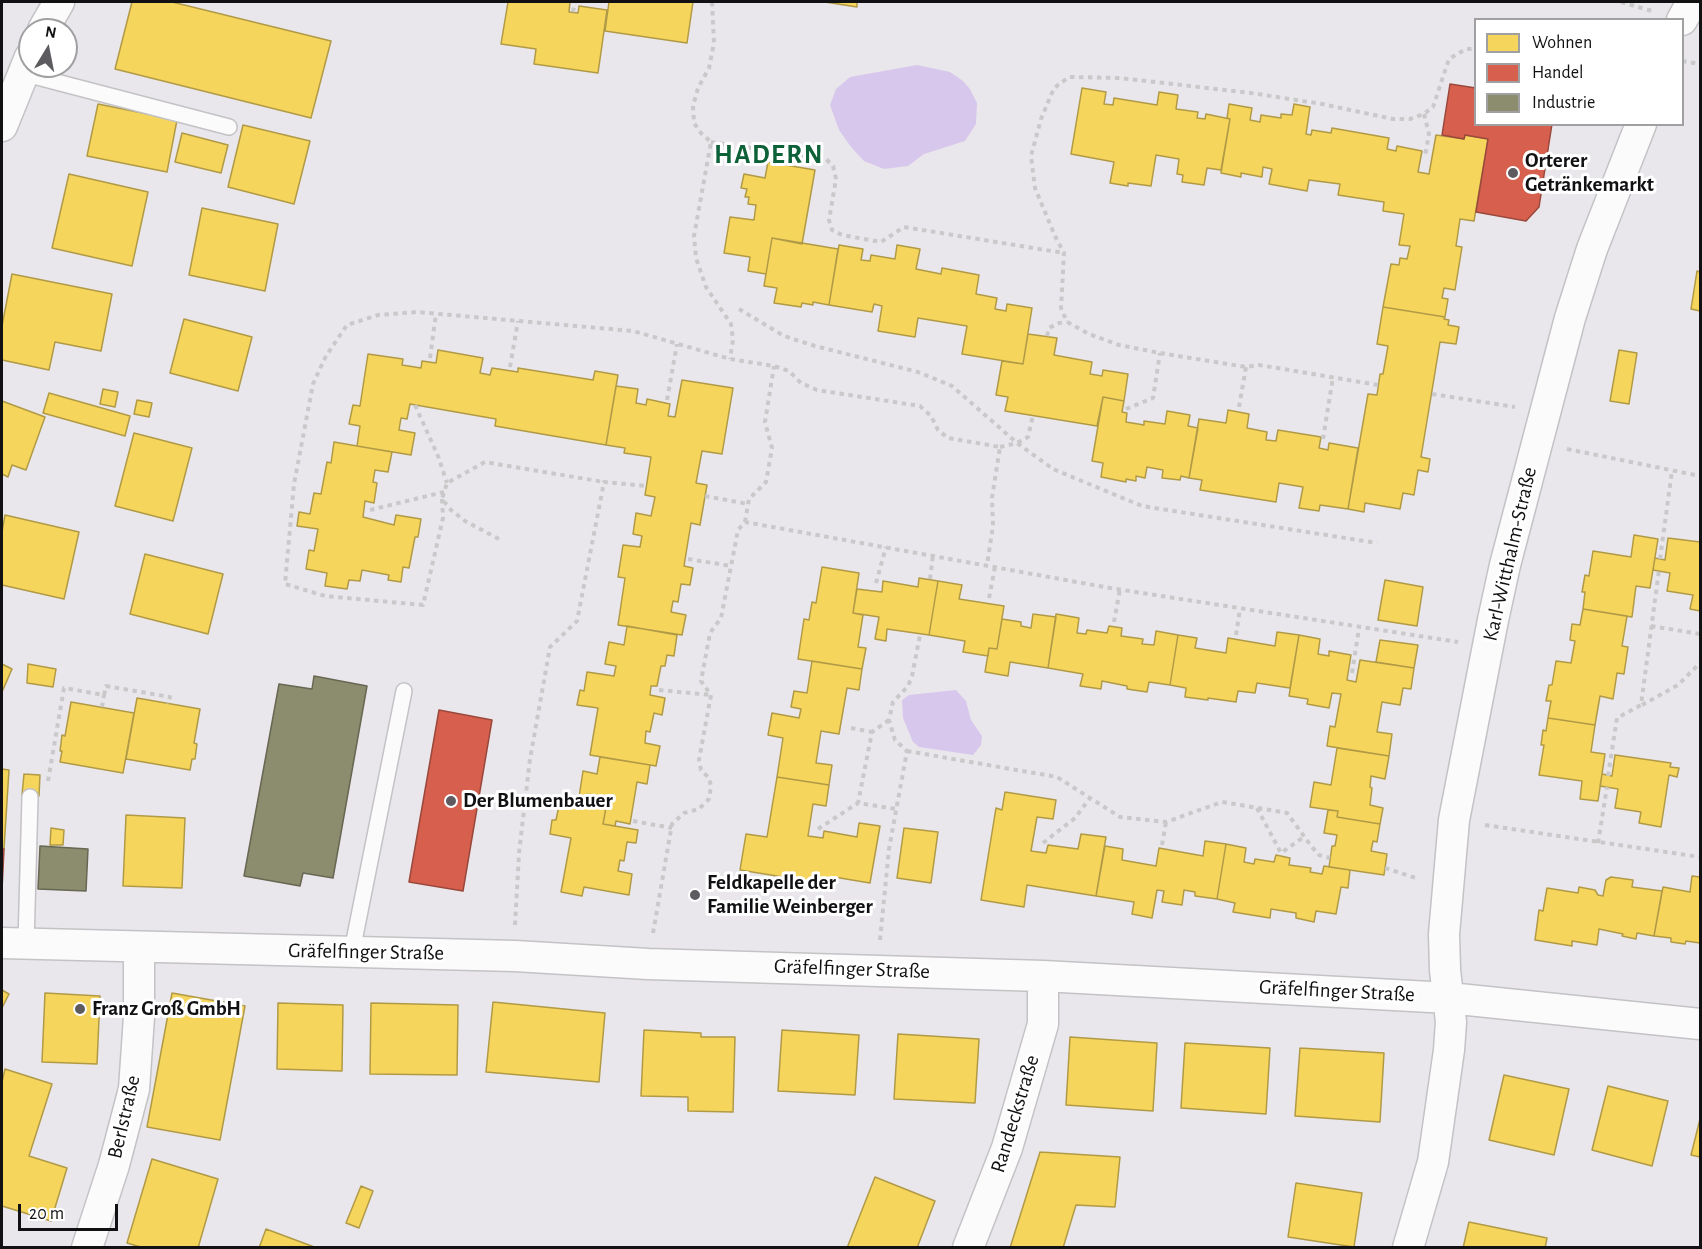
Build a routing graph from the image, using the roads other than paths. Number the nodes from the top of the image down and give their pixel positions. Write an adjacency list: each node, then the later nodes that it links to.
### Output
1 (59, 2): 4 (street)
2 (1692, 2): 3 (street)
3 (1668, 16)
4 (50, 18)
5 (21, 78): 7 (street)
6 (69, 78): 9 (lane)
7 (2, 126)
8 (1640, 126): 16 (street, Karl-Witthalm-Straße)
9 (230, 127)
10 (404, 691): 14 (lane)
11 (30, 799): 12 (lane)
12 (14, 943): 13 (street, Gräfelfinger Straße)
13 (139, 948): 14 (street, Gräfelfinger Straße); 18 (street, Berlstraße)
14 (352, 951): 15 (street, Gräfelfinger Straße)
15 (1043, 976): 16 (street, Gräfelfinger Straße); 19 (street, Randeckstraße)
16 (1449, 998): 17 (street, Gräfelfinger Straße); 20 (street, Karl-Witthalm-Straße)
17 (1701, 1024)
18 (87, 1248)
19 (968, 1248)
20 (1408, 1248)

